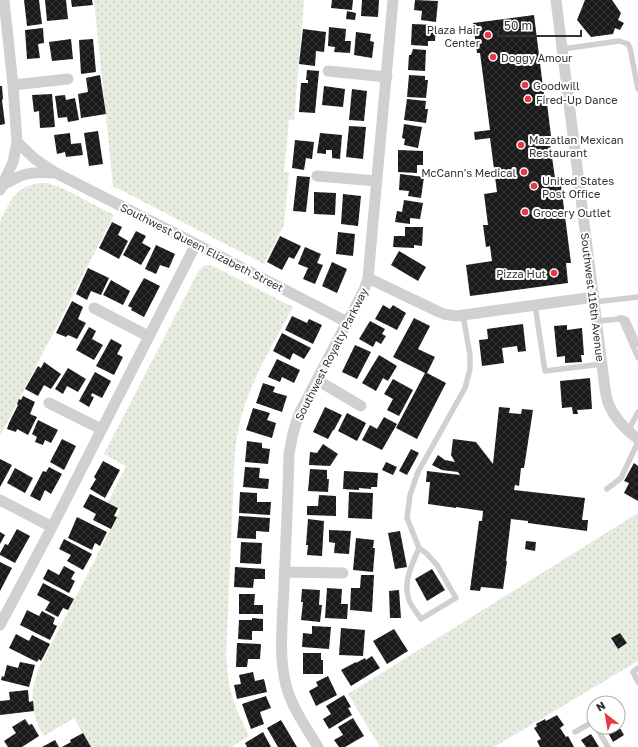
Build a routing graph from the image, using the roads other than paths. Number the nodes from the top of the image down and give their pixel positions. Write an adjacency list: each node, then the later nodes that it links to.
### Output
1 (4, 0): 4 (street)
2 (393, 0): 7 (street, Southwest Royalty Parkway)
3 (556, 0): 5 (street, Southwest 116th Avenue)
4 (4, 28): 9 (street)
5 (562, 49): 10 (lane); 19 (street, Southwest 116th Avenue)
6 (328, 70): 7 (street)
7 (386, 77): 14 (street, Southwest Royalty Parkway)
8 (68, 79): 9 (street)
9 (13, 85): 11 (street)
10 (638, 90)
11 (17, 142): 12 (street, Southwest Queen Elizabeth Street); 15 (street)
12 (56, 173): 15 (street, Southwest Queen Elizabeth Street); 16 (street, Southwest Queen Elizabeth Street)
13 (317, 176): 14 (street)
14 (377, 181): 17 (street, Southwest Royalty Parkway)
15 (1, 188)
16 (196, 244): 25 (street, Southwest Queen Elizabeth Street); 26 (street)
17 (368, 278): 22 (street); 25 (street, Southwest Royalty Parkway)
18 (638, 297): 19 (lane)
19 (594, 299): 20 (street); 24 (street, Southwest 116th Avenue)
20 (535, 305): 22 (street); 29 (lane)
21 (94, 308): 26 (street)
22 (463, 315): 41 (lane)
23 (618, 318): 24 (lane); 27 (lane); 28 (lane)
24 (597, 321): 29 (street, Southwest 116th Avenue)
25 (347, 322): 30 (street, Southwest Royalty Parkway)
26 (148, 336): 34 (street)
27 (638, 345)
28 (638, 358)
29 (602, 364): 35 (street, Southwest 116th Avenue)
30 (317, 380): 32 (street); 42 (street, Southwest Royalty Parkway)
31 (49, 403): 34 (street)
32 (361, 406)
33 (638, 412): 35 (lane)
34 (101, 429): 40 (street)
35 (628, 430): 36 (street, Southwest 116th Avenue)
36 (638, 439)
37 (638, 442): 38 (lane)
38 (607, 489)
39 (0, 500): 40 (street)
40 (52, 527): 44 (street)
41 (419, 548): 41 (lane)
42 (285, 572): 43 (street); 50 (street, Southwest Royalty Parkway)
43 (343, 572)
44 (1, 621)
45 (638, 668): 46 (lane)
46 (638, 682)
47 (586, 725): 48 (lane)
48 (575, 732)
49 (601, 735): 51 (lane)
50 (318, 747)
51 (608, 747)

